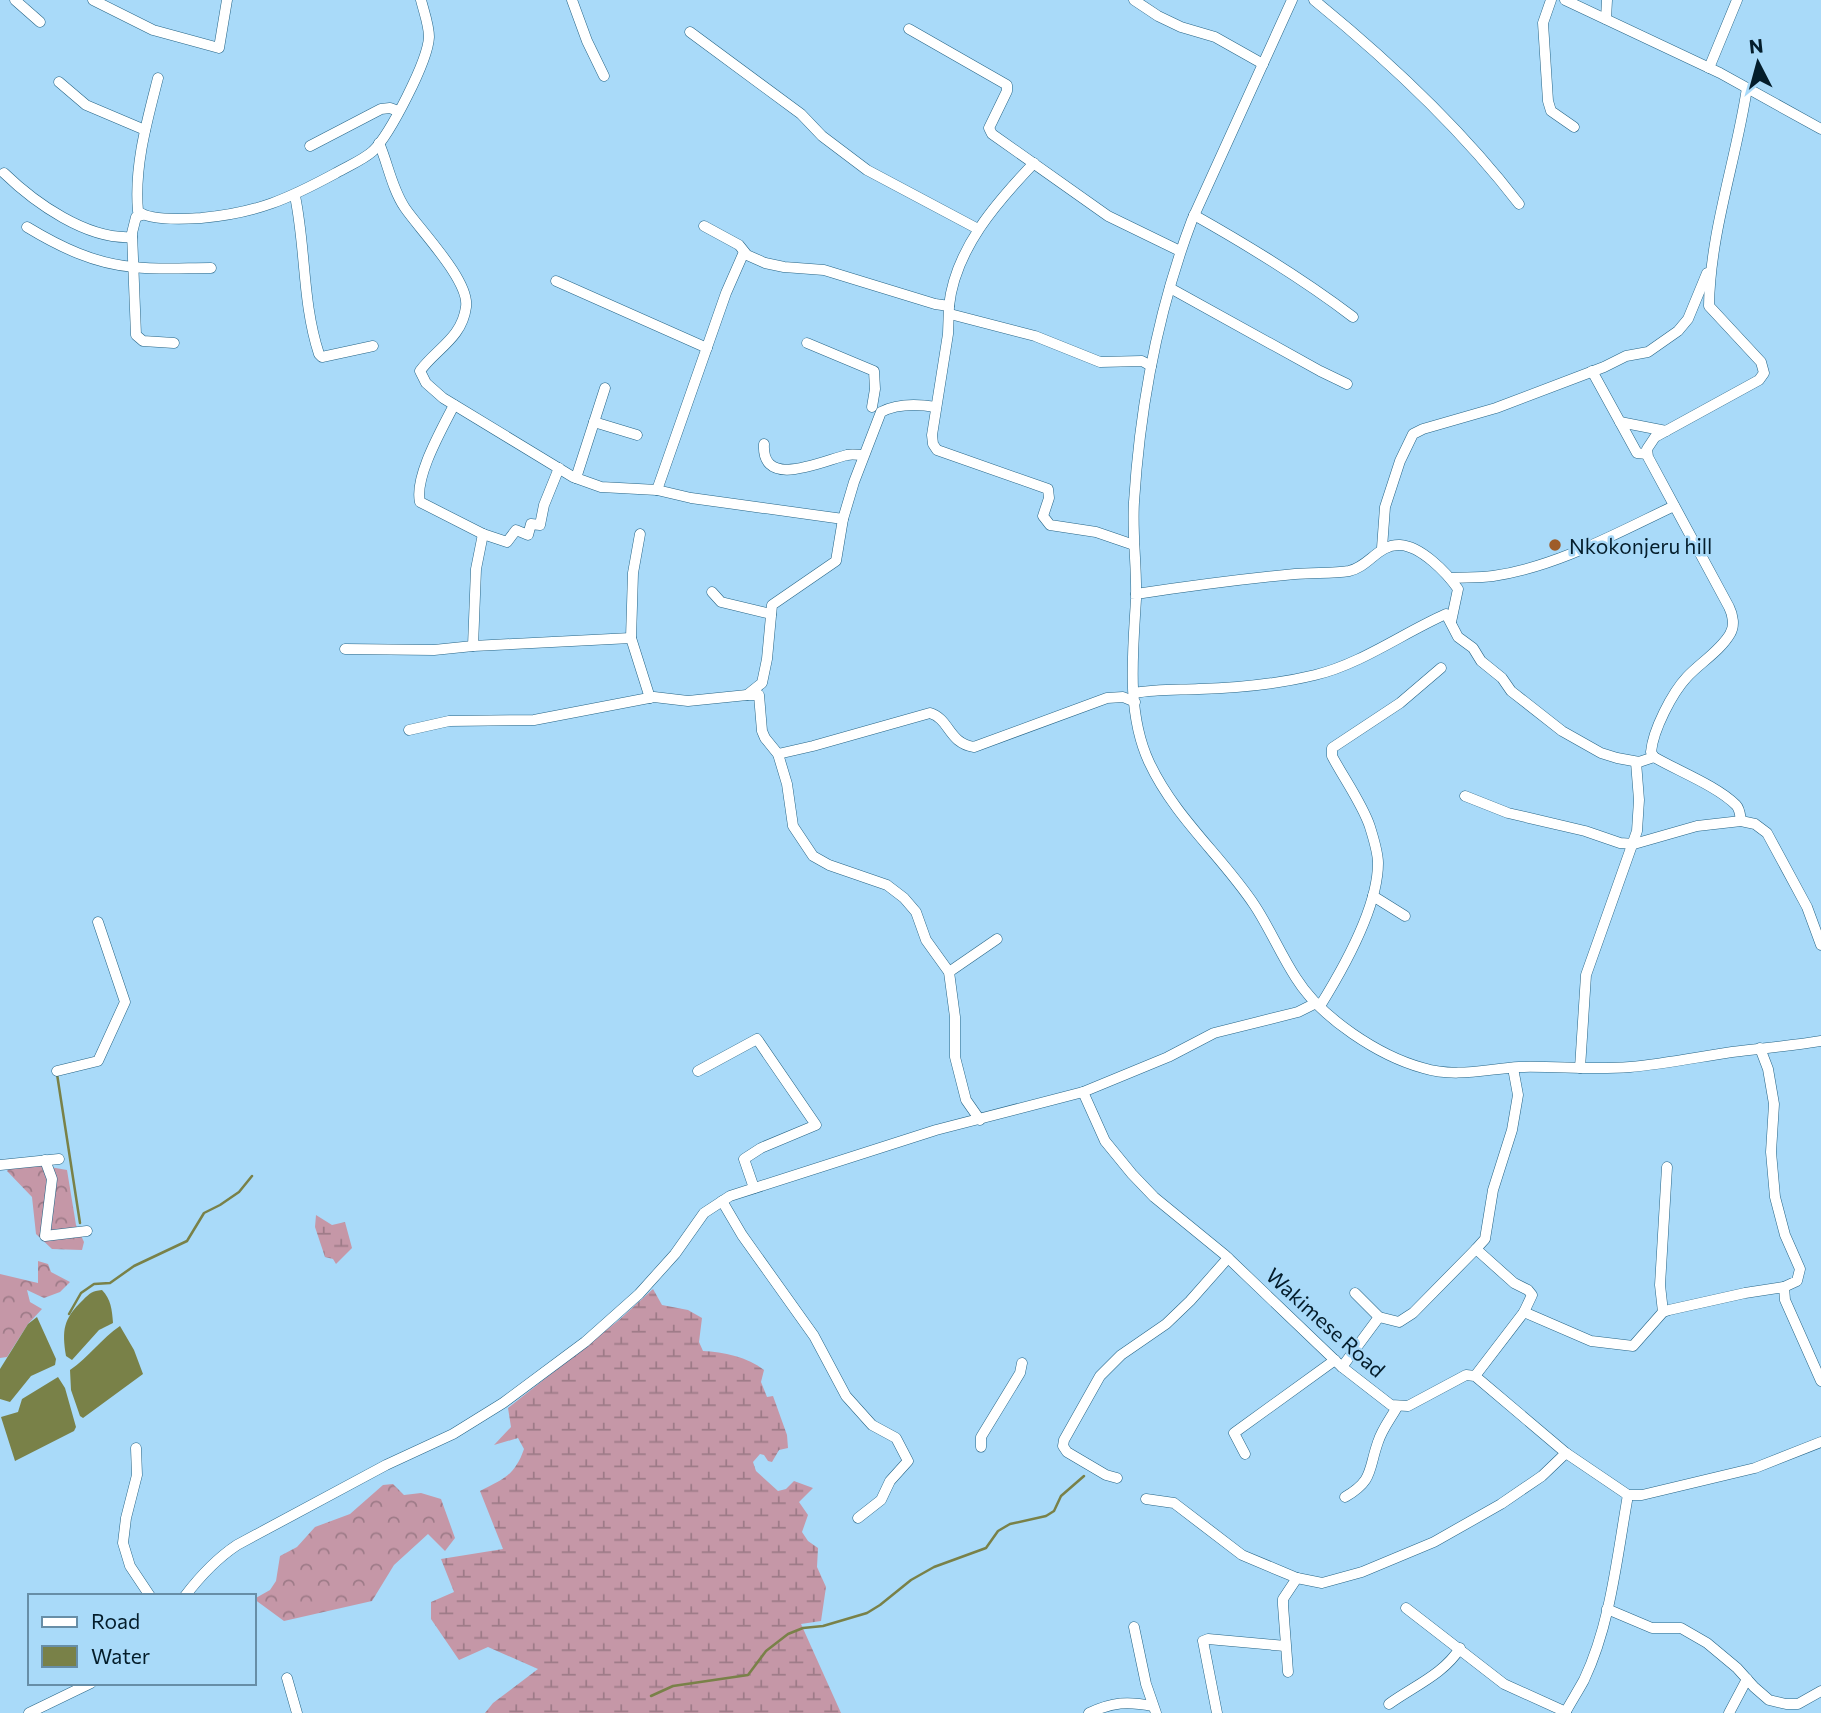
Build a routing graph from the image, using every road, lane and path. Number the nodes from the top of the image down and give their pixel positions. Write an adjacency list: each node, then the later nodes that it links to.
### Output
1 (15, 0): 14 (street)
2 (93, 0): 3 (street)
3 (227, 0)
4 (421, 0): 23 (street)
5 (572, 0): 19 (street)
6 (1135, 0): 17 (street)
7 (1292, 0): 17 (street)
8 (1314, 0): 32 (street)
9 (1551, 0): 24 (street)
10 (1566, 0): 13 (street)
11 (1607, 0): 13 (street)
12 (1737, 0): 18 (street)
13 (1606, 19): 18 (street)
14 (40, 22)
15 (909, 29): 29 (street)
16 (690, 32): 37 (street)
17 (1263, 64): 34 (street)
18 (1709, 68): 22 (street)
19 (604, 76)
20 (158, 78): 26 (street)
21 (59, 82): 26 (street)
22 (1747, 88): 25 (street); 41 (street)
23 (398, 111): 27 (street); 28 (street)
24 (1574, 127)
25 (1821, 129)
26 (145, 130): 33 (street)
27 (379, 143): 31 (street); 56 (street)
28 (310, 146)
29 (1034, 163): 37 (street); 39 (street)
30 (4, 173): 38 (street)
31 (295, 196): 33 (street); 50 (street)
32 (1520, 204)
33 (142, 215): 38 (street)
34 (1194, 215): 39 (street); 47 (street)
35 (704, 226): 40 (street)
36 (27, 227): 42 (street)
37 (978, 229): 46 (street)
38 (132, 237): 42 (street)
39 (1180, 251): 45 (street)
40 (744, 252): 46 (street); 51 (street)
41 (1712, 264): 53 (street); 61 (street)
42 (133, 267): 43 (street); 48 (street)
43 (211, 268)
44 (556, 281): 51 (street)
45 (1170, 288): 52 (street); 54 (street)
46 (949, 310): 52 (street); 58 (street)
47 (1353, 317)
48 (174, 343)
49 (807, 343): 57 (street)
50 (373, 346)
51 (707, 348): 68 (street)
52 (1151, 366): 73 (street)
53 (1592, 371): 60 (street); 74 (street)
54 (1347, 384)
55 (605, 387): 59 (street)
56 (454, 405): 66 (street); 71 (street)
57 (872, 407)
58 (936, 407): 65 (street); 73 (street)
59 (594, 422): 62 (street); 67 (street)
60 (1620, 422): 61 (street); 64 (street)
61 (1666, 431): 64 (street)
62 (637, 435)
63 (764, 444): 65 (street)
64 (1647, 454): 69 (street)
65 (863, 455): 70 (street)
66 (559, 468): 67 (street); 71 (street)
67 (576, 478): 68 (street)
68 (657, 490): 70 (street)
69 (1675, 506): 75 (street); 89 (street)
70 (843, 519): 78 (street)
71 (483, 534): 81 (street)
72 (640, 534): 80 (street)
73 (1133, 545): 77 (street)
74 (1382, 548): 75 (street); 77 (street)
75 (1450, 578): 79 (street)
76 (712, 592): 78 (street)
77 (1136, 594): 85 (street)
78 (771, 614): 84 (street)
79 (1451, 622): 85 (street); 90 (street)
80 (631, 638): 81 (street); 86 (street)
81 (473, 646): 82 (street)
82 (345, 649)
83 (1441, 668): 94 (street)
84 (747, 695): 86 (street); 88 (street)
85 (1135, 697): 88 (street); 100 (street)
86 (650, 698): 87 (street)
87 (409, 730)
88 (778, 754): 99 (street)
89 (1654, 757): 90 (street); 92 (street)
90 (1636, 762): 93 (street)
91 (1465, 796): 93 (street)
92 (1741, 821): 93 (street); 98 (street)
93 (1634, 844): 104 (street)
94 (1373, 896): 95 (street); 100 (street)
95 (1405, 916)
96 (98, 922): 105 (street)
97 (997, 939): 99 (street)
98 (1821, 945)
99 (949, 972): 108 (street)
100 (1318, 1004): 103 (street); 107 (street)
101 (1820, 1042): 102 (street)
102 (1760, 1048): 104 (street); 118 (street)
103 (1513, 1068): 104 (street); 116 (street)
104 (1580, 1068)
105 (57, 1071)
106 (698, 1071): 113 (street)
107 (1083, 1092): 108 (street); 117 (street, Wakimese Road)
108 (980, 1120): 113 (street)
109 (59, 1159): 110 (street)
110 (45, 1160): 111 (street); 115 (street)
111 (0, 1165)
112 (1667, 1167): 121 (street)
113 (754, 1188): 114 (street)
114 (722, 1200): 137 (street); 140 (street)
115 (87, 1231)
116 (1476, 1249): 120 (street); 122 (street)
117 (1228, 1258): 124 (street, Wakimese Road); 133 (street)
118 (1784, 1287): 121 (street); 126 (street)
119 (1355, 1293): 122 (street)
120 (1524, 1312): 121 (street); 125 (street)
121 (1663, 1312)
122 (1379, 1317): 124 (street)
123 (1022, 1363): 129 (street)
124 (1338, 1363): 127 (street, Wakimese Road); 132 (street)
125 (1475, 1376): 127 (street); 131 (street)
126 (1821, 1381)
127 (1397, 1407): 135 (street)
128 (1821, 1442): 134 (street)
129 (981, 1447)
130 (136, 1448): 139 (street)
131 (1566, 1453): 134 (street); 138 (street)
132 (1245, 1454)
133 (1118, 1478)
134 (1628, 1495): 142 (street)
135 (1345, 1497)
136 (1146, 1499): 138 (street)
137 (858, 1518)
138 (1297, 1578): 144 (street)
139 (149, 1594)
140 (186, 1594)
141 (1406, 1608): 145 (street)
142 (1607, 1609): 148 (street); 153 (street)
143 (1134, 1627): 152 (street)
144 (1285, 1646): 146 (street); 157 (street)
145 (1460, 1648): 151 (street); 153 (street)
146 (1288, 1672)
147 (286, 1678): 155 (street)
148 (1747, 1679): 150 (street); 158 (street)
149 (87, 1685): 154 (street)
150 (1821, 1691)
151 (1389, 1704)
152 (1155, 1709): 156 (street)
153 (1566, 1712)
154 (29, 1713)
155 (297, 1713)
156 (1089, 1713)
157 (1217, 1713)
158 (1729, 1713)

